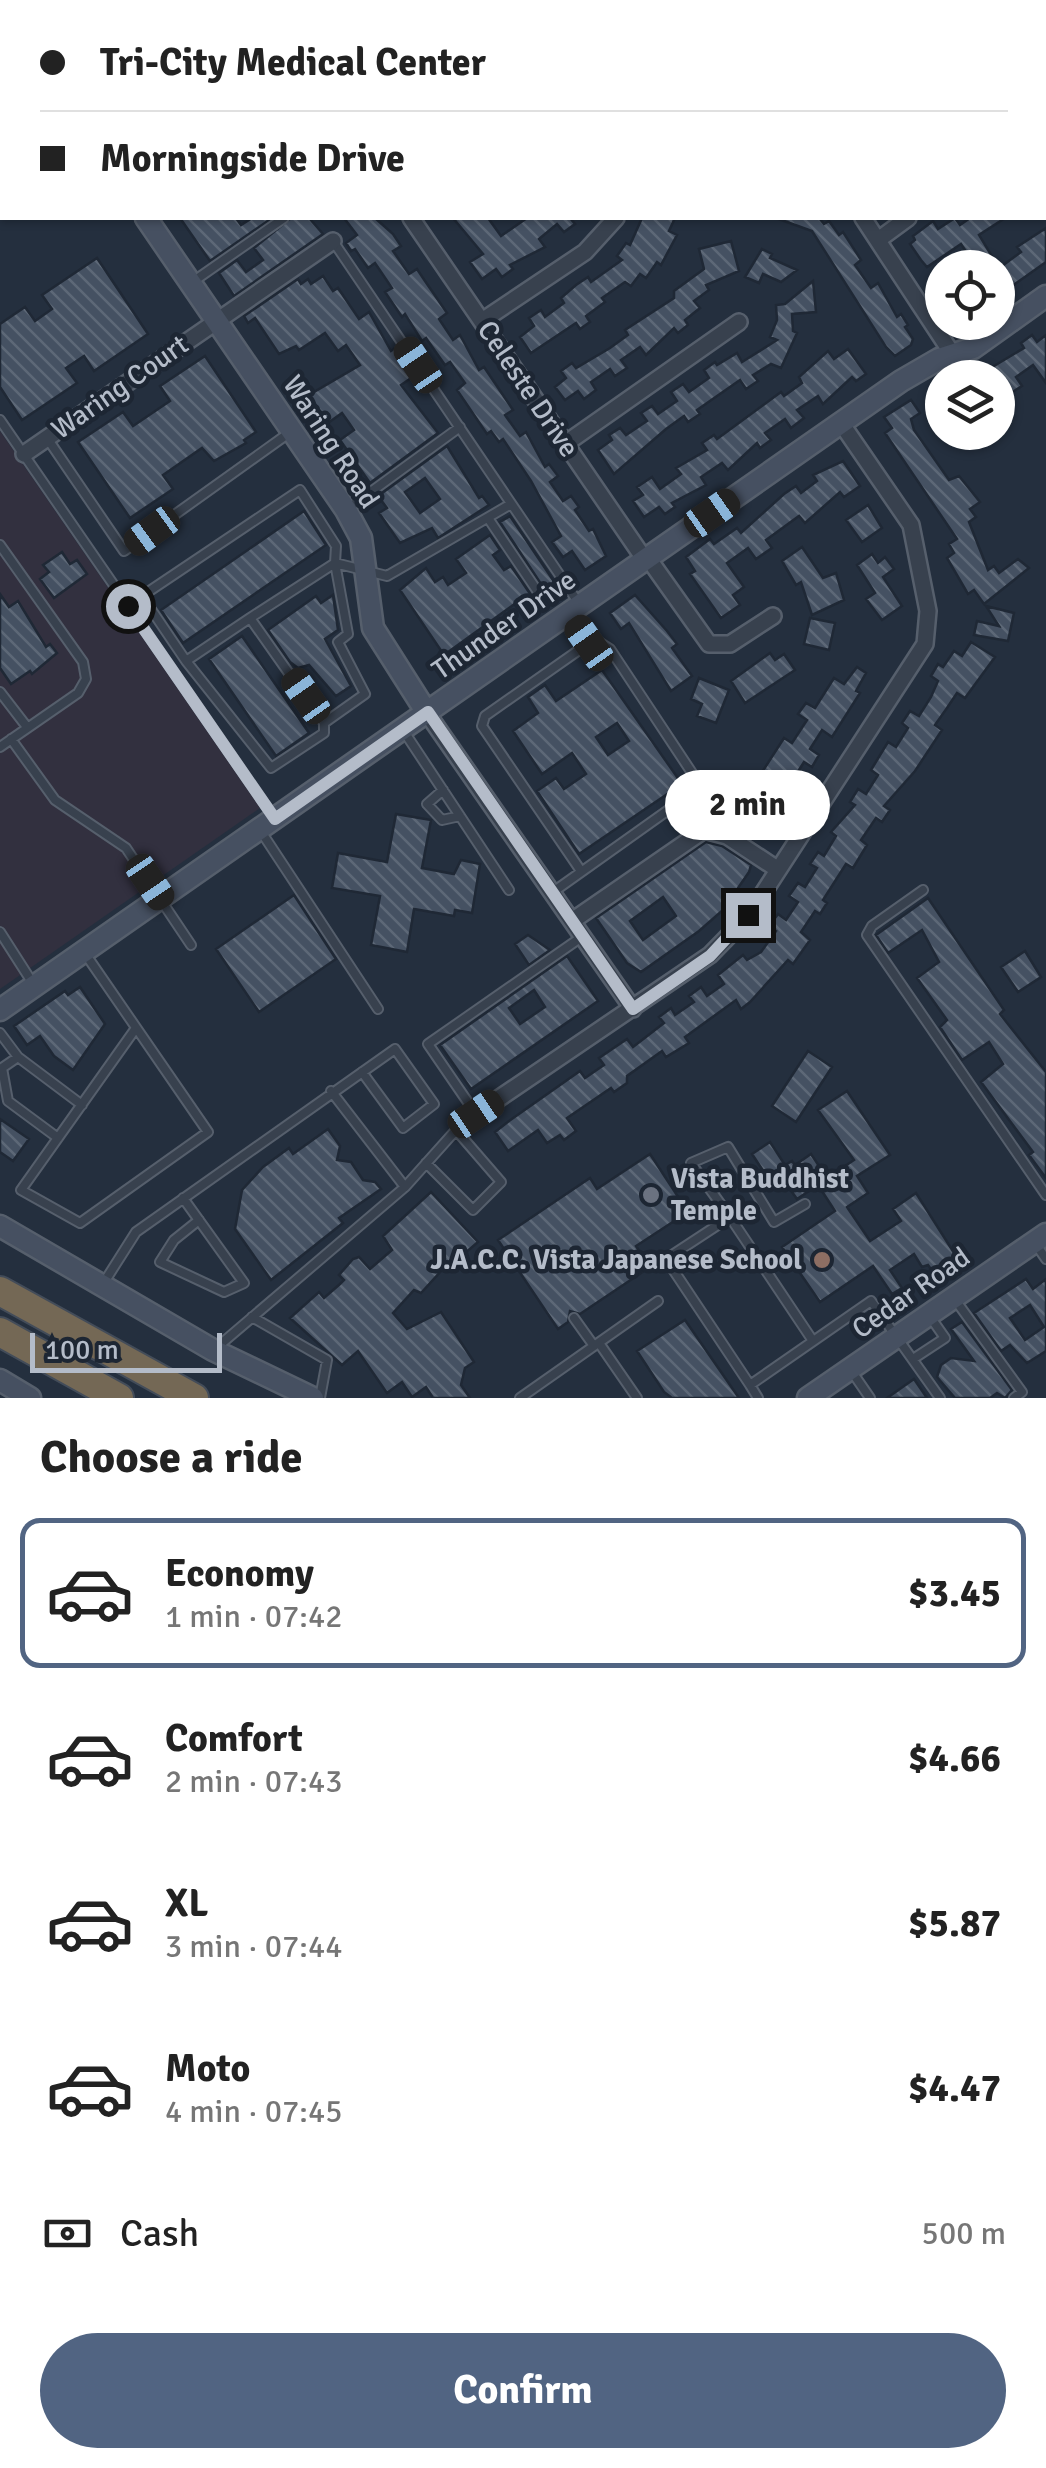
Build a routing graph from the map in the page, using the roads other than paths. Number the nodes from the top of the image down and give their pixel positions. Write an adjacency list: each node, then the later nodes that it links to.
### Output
1 (147, 220): 9 (street, Waring Road)
2 (281, 220): 9 (lane)
3 (412, 220): 12 (street, Celeste Drive)
4 (614, 220): 12 (street)
5 (863, 220): 7 (street)
6 (905, 220): 7 (street)
7 (878, 240): 14 (street)
8 (334, 241): 11 (street, Waring Court); 17 (lane)
9 (191, 283): 11 (street, Waring Road)
10 (1046, 296): 14 (street, Thunder Drive)
11 (216, 319): 18 (street, Waring Road); 19 (street, Waring Court)
12 (482, 321): 20 (street, Celeste Drive)
13 (739, 322): 20 (street)
14 (953, 355): 16 (street, Thunder Drive)
15 (0, 420): 21 (lane)
16 (841, 423): 26 (street, Thunder Drive); 45 (street)
17 (460, 427): 22 (lane); 23 (lane)
18 (292, 431): 19 (lane); 23 (street, Waring Road)
19 (47, 438): 21 (street, Waring Court)
20 (565, 444): 26 (street, Celeste Drive)
21 (24, 454): 44 (lane)
22 (512, 504): 24 (lane); 30 (lane)
23 (346, 510): 28 (street, Waring Road)
24 (488, 518): 28 (lane); 29 (lane)
25 (0, 545): 38 (lane)
26 (646, 559): 30 (street, Thunder Drive); 31 (street, Celeste Drive)
27 (335, 562): 28 (lane); 32 (lane); 34 (lane); 37 (lane)
28 (368, 574): 36 (street, Waring Road)
29 (538, 592)
30 (575, 610): 33 (lane); 36 (street, Thunder Drive)
31 (773, 616)
32 (250, 618): 34 (lane); 37 (lane)
33 (589, 643): 46 (lane); 46 (lane)
34 (186, 661): 37 (lane)
35 (0, 692): 38 (lane)
36 (428, 712): 39 (street, Thunder Drive); 49 (street, Waring Road)
37 (324, 723)
38 (27, 727): 40 (lane)
39 (403, 730): 42 (lane); 44 (street, Thunder Drive)
40 (10, 739): 41 (lane); 50 (lane)
41 (0, 747)
42 (443, 790): 43 (lane); 43 (lane)
43 (460, 816): 47 (lane)
44 (268, 824): 50 (street, Thunder Drive); 57 (lane)
45 (778, 870): 51 (street); 58 (street)
46 (581, 872): 49 (lane)
47 (510, 890)
48 (923, 890): 70 (lane)
49 (552, 892): 51 (street, Waring Road)
50 (162, 899): 54 (lane); 55 (street, Thunder Drive)
51 (572, 921): 53 (street, Waring Road)
52 (0, 932): 56 (lane)
53 (582, 936): 58 (street, Waring Road); 66 (lane)
54 (191, 945)
55 (84, 952): 56 (street, Thunder Drive); 60 (lane)
56 (35, 986): 59 (street, Thunder Drive)
57 (378, 1009)
58 (633, 1009): 66 (street)
59 (0, 1010)
60 (136, 1028): 65 (lane); 67 (lane)
61 (0, 1033): 62 (lane)
62 (18, 1056): 65 (lane); 67 (lane)
63 (362, 1072): 63 (lane); 64 (lane)
64 (331, 1091): 69 (lane); 71 (lane)
65 (82, 1105): 67 (lane)
66 (476, 1114)
67 (58, 1138)
68 (426, 1164): 68 (lane); 69 (lane)
69 (404, 1187): 82 (lane)
70 (1046, 1195)
71 (183, 1198): 74 (lane); 77 (lane)
72 (805, 1204): 73 (lane)
73 (730, 1217): 86 (lane); 92 (lane)
74 (200, 1220): 74 (lane)
75 (0, 1226): 77 (street)
76 (1042, 1245): 79 (street, Cedar Road)
77 (100, 1288): 88 (street)
78 (0, 1291): 95 (highway)
79 (954, 1298): 81 (street, Cedar Road); 103 (lane)
80 (658, 1301): 87 (lane)
81 (929, 1314): 85 (street, Cedar Road); 89 (lane)
82 (252, 1317): 88 (lane); 96 (lane)
83 (574, 1318): 87 (lane)
84 (0, 1332): 94 (highway)
85 (897, 1336): 86 (lane); 89 (lane); 90 (street, Cedar Road)
86 (813, 1341): 92 (lane)
87 (596, 1344): 97 (lane); 98 (lane)
88 (213, 1350): 96 (street)
89 (913, 1359): 102 (lane)
90 (850, 1368): 100 (street, Cedar Road); 101 (lane)
91 (0, 1380): 93 (street)
92 (750, 1384): 99 (lane)
93 (30, 1398)
94 (119, 1398)
95 (194, 1398)
96 (317, 1398)
97 (520, 1398)
98 (637, 1398)
99 (758, 1398)
100 (808, 1398)
101 (870, 1398)
102 (940, 1398)
103 (1014, 1398)

